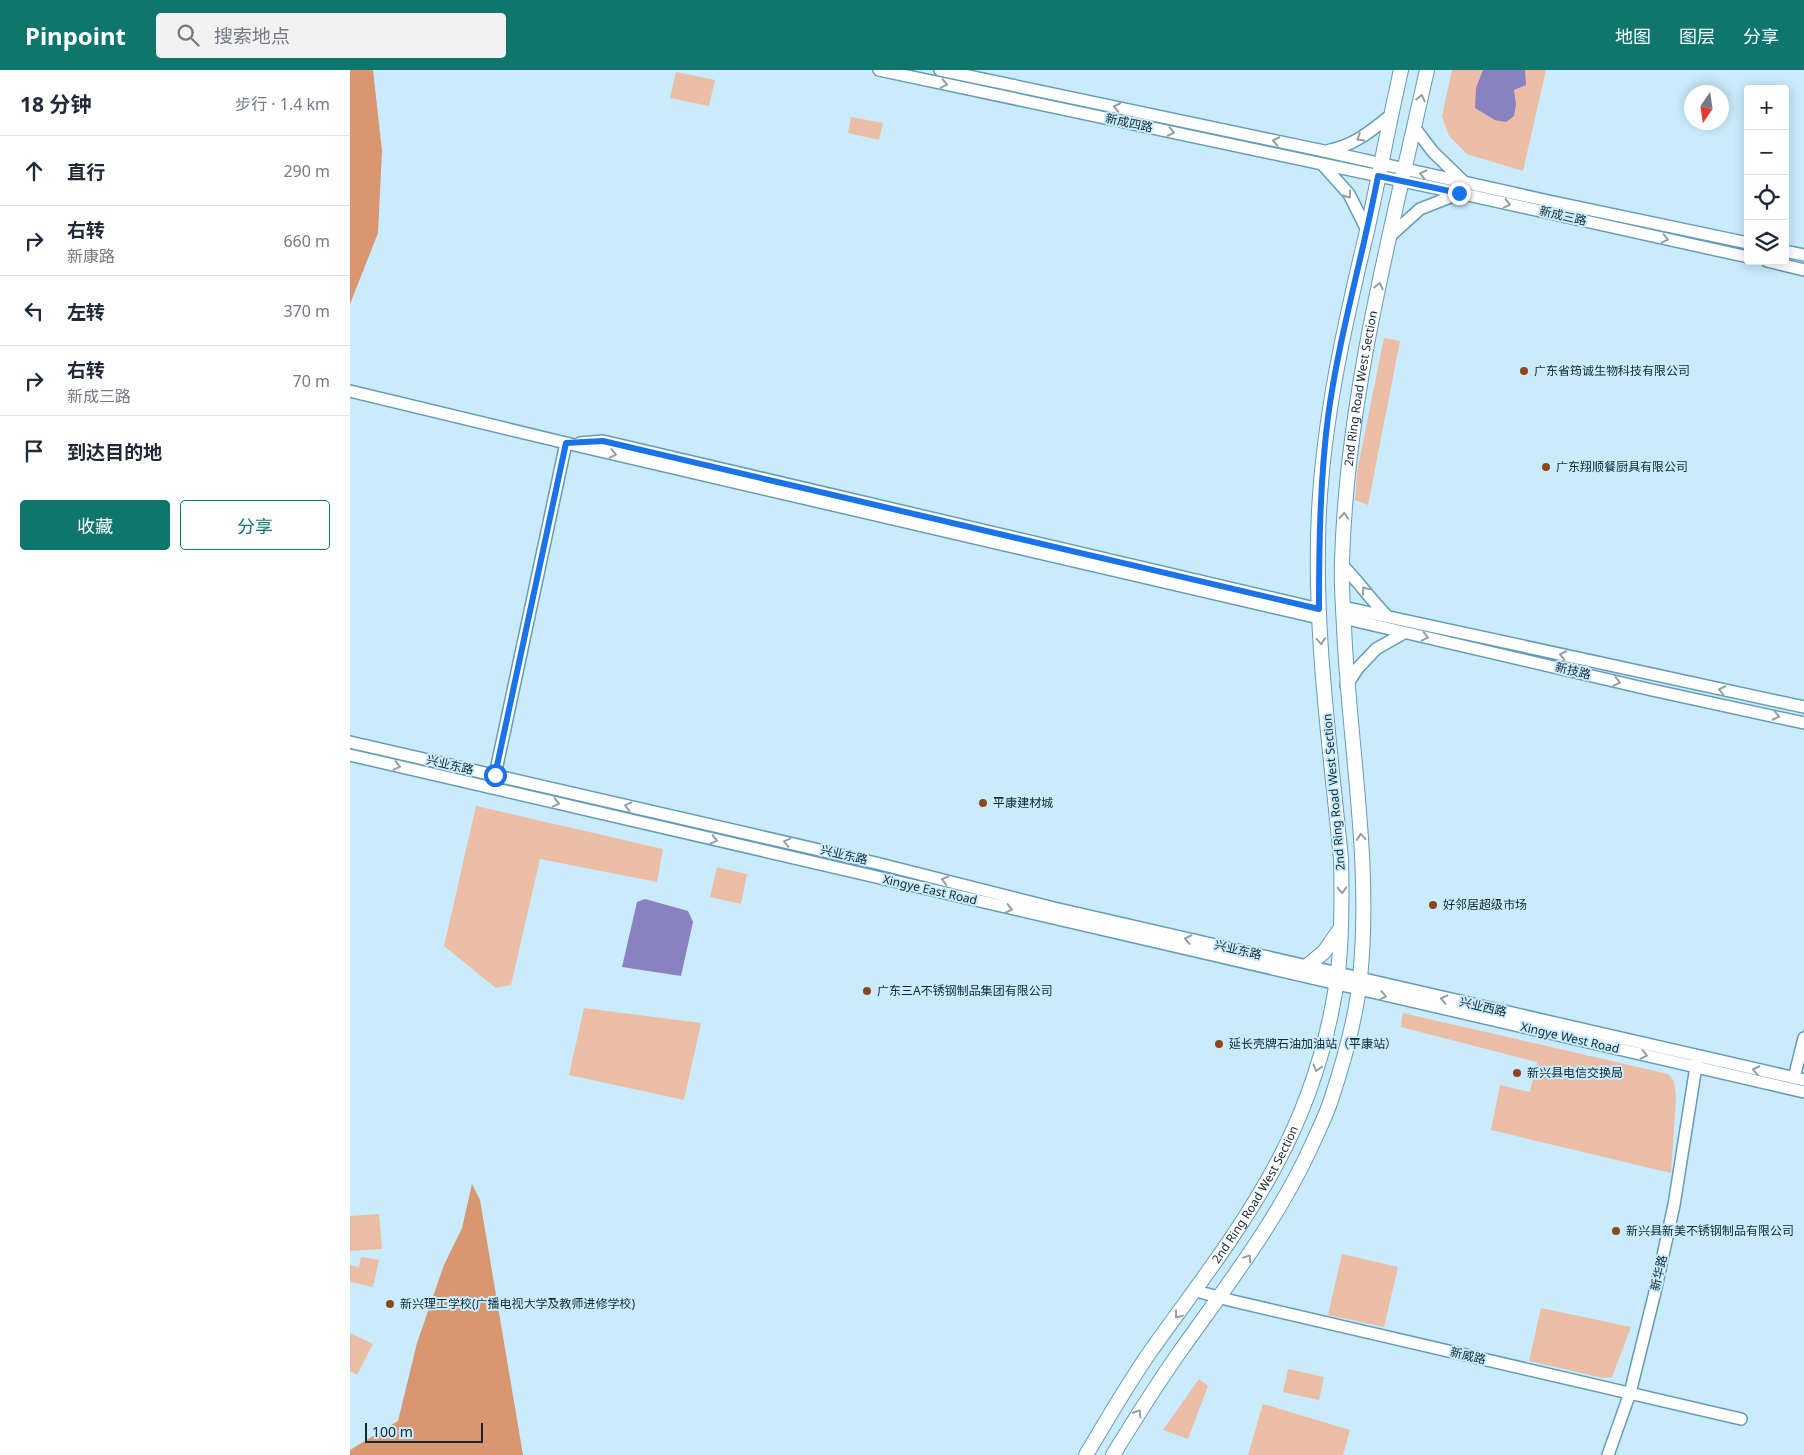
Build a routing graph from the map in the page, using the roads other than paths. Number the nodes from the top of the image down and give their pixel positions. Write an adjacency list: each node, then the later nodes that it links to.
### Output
1 (879, 70): 8 (street, 新成四路, one-way to 8)
2 (940, 70): 7 (street, 新成四路, one-way to 2)
3 (1401, 70): 5 (main road, 2nd Ring Road West Section)
4 (1427, 70): 6 (main road, 2nd Ring Road West Section, one-way to 4)
5 (1391, 115): 7 (street, one-way to 7); 9 (main road, 2nd Ring Road West Section)
6 (1414, 127): 10 (main road, 2nd Ring Road West Section); 11 (street)
7 (1324, 151): 9 (street, 新成四路)
8 (1322, 164): 9 (street, 新成四路); 12 (street, one-way to 12)
9 (1380, 170): 10 (street, 新成三路); 12 (main road, 2nd Ring Road West Section)
10 (1403, 175): 11 (street, 新成三路); 13 (main road, 2nd Ring Road West Section)
11 (1462, 188): 13 (street); 14 (street, 新成三路); 17 (street, 新成三路, one-way to 17)
12 (1367, 230): 24 (main road, 2nd Ring Road West Section)
13 (1389, 237): 22 (main road, 2nd Ring Road West Section, one-way to 13)
14 (1744, 242)
15 (1789, 252): 16 (street)
16 (1804, 255)
17 (1744, 256)
18 (1783, 265): 19 (street)
19 (1804, 270)
20 (350, 391): 21 (street)
21 (566, 443): 24 (street); 32 (street)
22 (1342, 565): 23 (main road, 2nd Ring Road West Section); 25 (street, one-way to 22)
23 (1343, 613): 25 (street, 新技路); 26 (street, 新技路); 27 (main road, 2nd Ring Road West Section)
24 (1319, 614): 33 (main road, 2nd Ring Road West Section, one-way to 33)
25 (1387, 616): 28 (street, 新技路, one-way to 25)
26 (1404, 632): 27 (street); 29 (street, 新技路, one-way to 29)
27 (1346, 686): 36 (main road, 2nd Ring Road West Section, one-way to 27)
28 (1804, 708)
29 (1804, 723)
30 (350, 742): 32 (street, 兴业东路)
31 (350, 755): 35 (street, Xingye East Road, one-way to 35)
32 (495, 775): 34 (street, 兴业东路, one-way to 32)
33 (1341, 929): 34 (main road); 35 (main road, 2nd Ring Road West Section)
34 (1307, 966): 35 (street, 兴业东路)
35 (1336, 979): 36 (street, Xingye West Road); 41 (main road, 2nd Ring Road West Section, one-way to 41)
36 (1359, 985): 38 (street, Xingye West Road); 42 (main road, 2nd Ring Road West Section, one-way to 36)
37 (1804, 1038): 39 (street)
38 (1696, 1062): 39 (street, one-way to 38); 40 (street, Xingye West Road); 43 (street, 新华路)
39 (1799, 1079)
40 (1804, 1092)
41 (1196, 1291): 42 (street, 新威路); 45 (main road, 2nd Ring Road West Section, one-way to 45)
42 (1220, 1298): 43 (street, 新威路); 46 (main road, 2nd Ring Road West Section, one-way to 42)
43 (1630, 1393): 44 (street, 新威路); 47 (street, 新华路)
44 (1742, 1418)
45 (1086, 1455)
46 (1113, 1455)
47 (1608, 1455)

